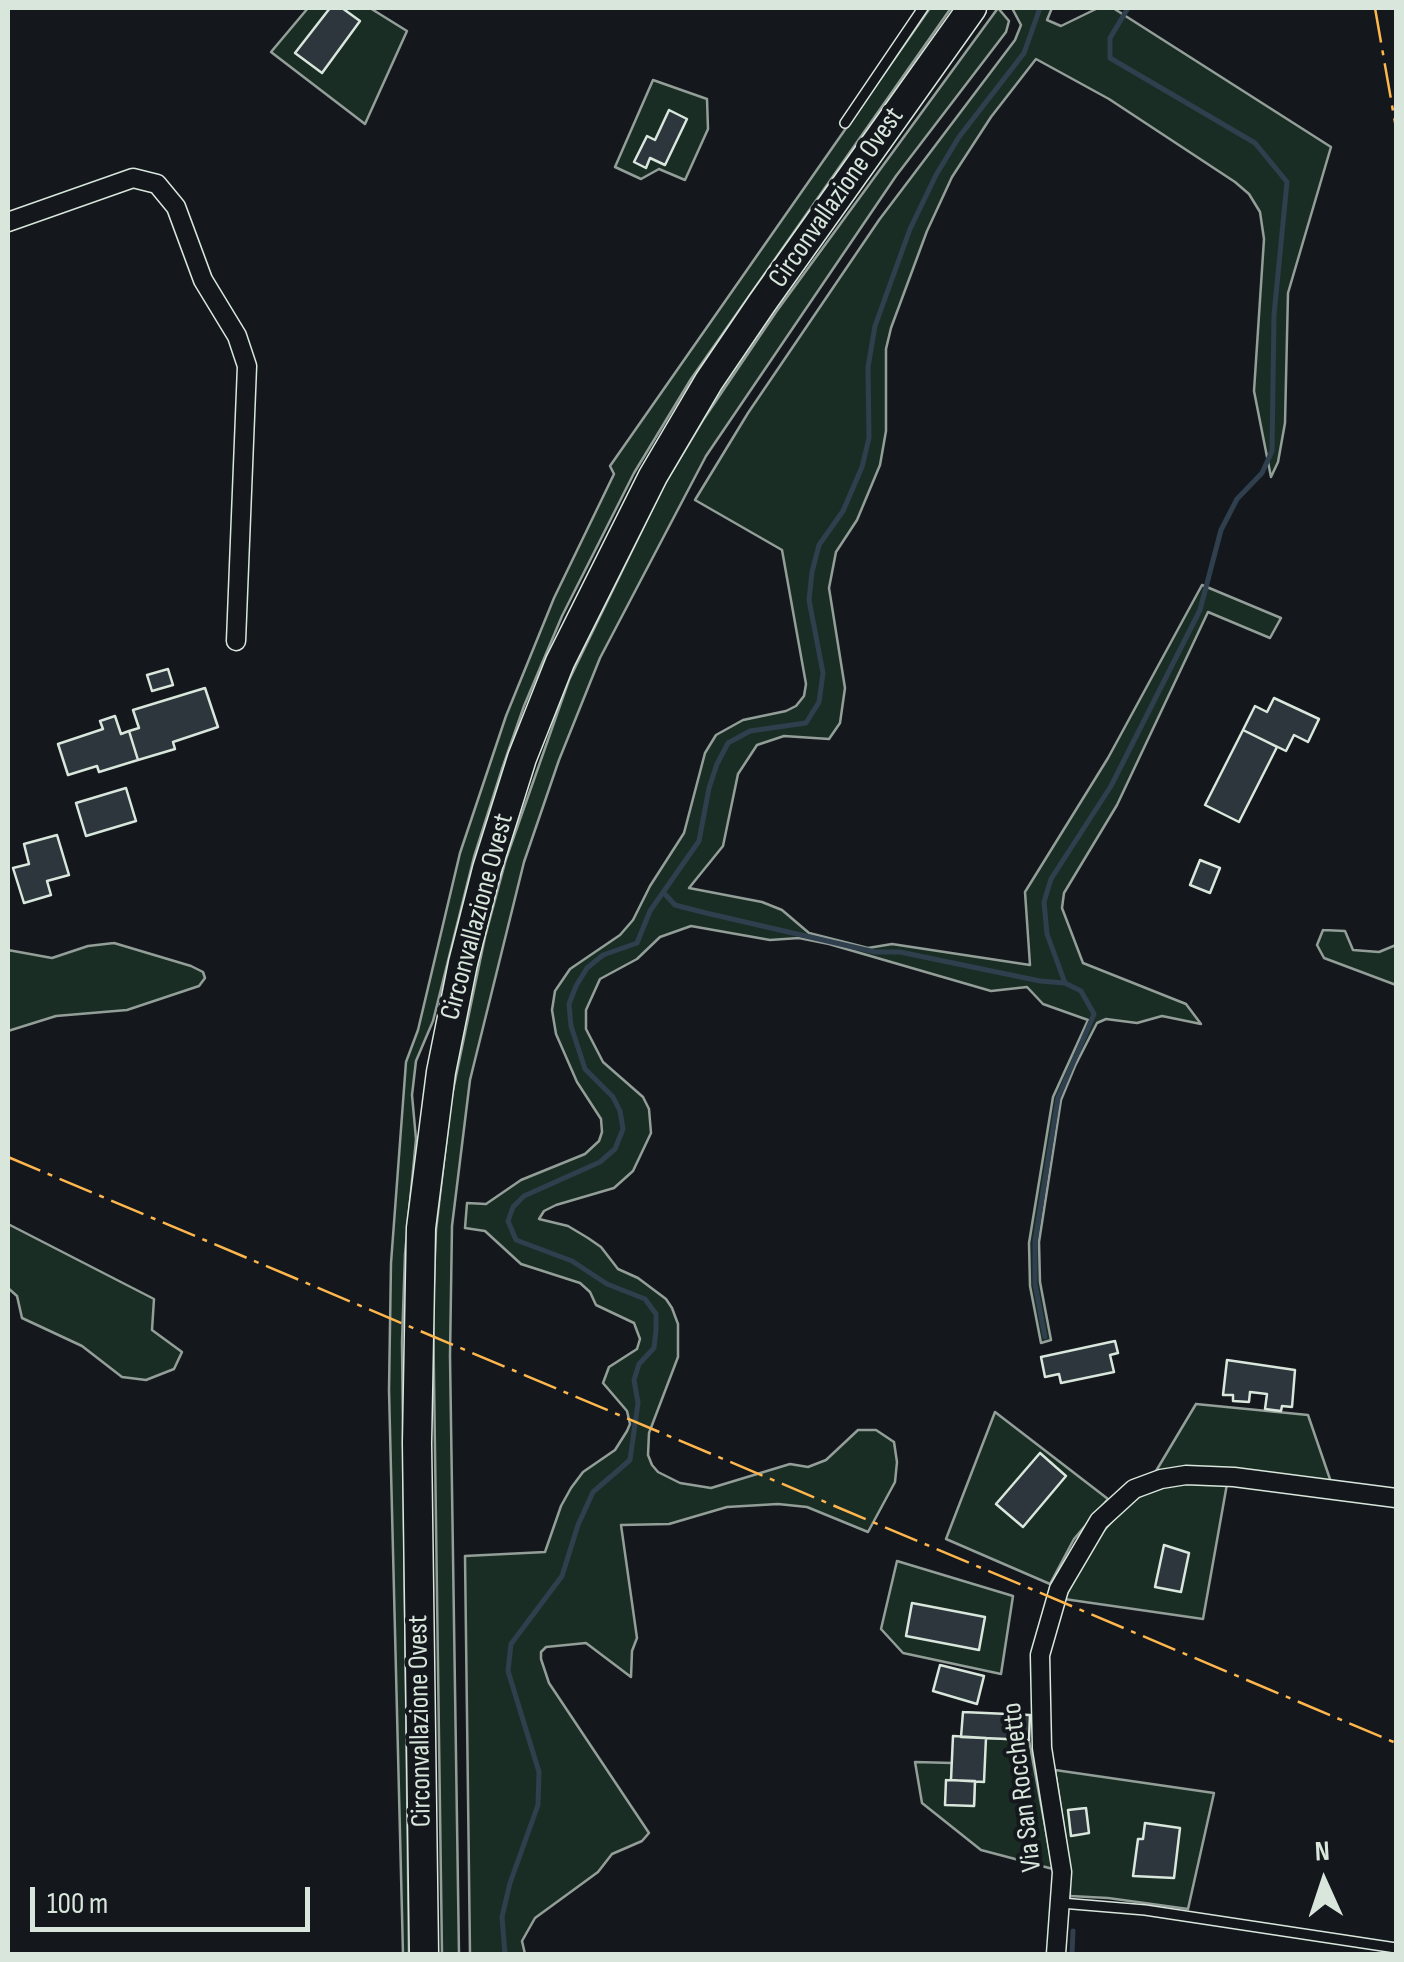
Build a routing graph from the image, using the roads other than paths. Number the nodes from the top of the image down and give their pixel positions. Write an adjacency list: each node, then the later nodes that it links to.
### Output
1 (923, 8): 3 (lane)
2 (972, 8): 9 (highway, Circonvallazione Ovest)
3 (845, 123)
4 (8, 222): 5 (street)
5 (236, 642)
6 (1396, 1498): 7 (street, Via San Rocchetto)
7 (1061, 1903): 8 (lane); 10 (street, Via San Rocchetto)
8 (1396, 1948)
9 (424, 1954)
10 (1056, 1954)

